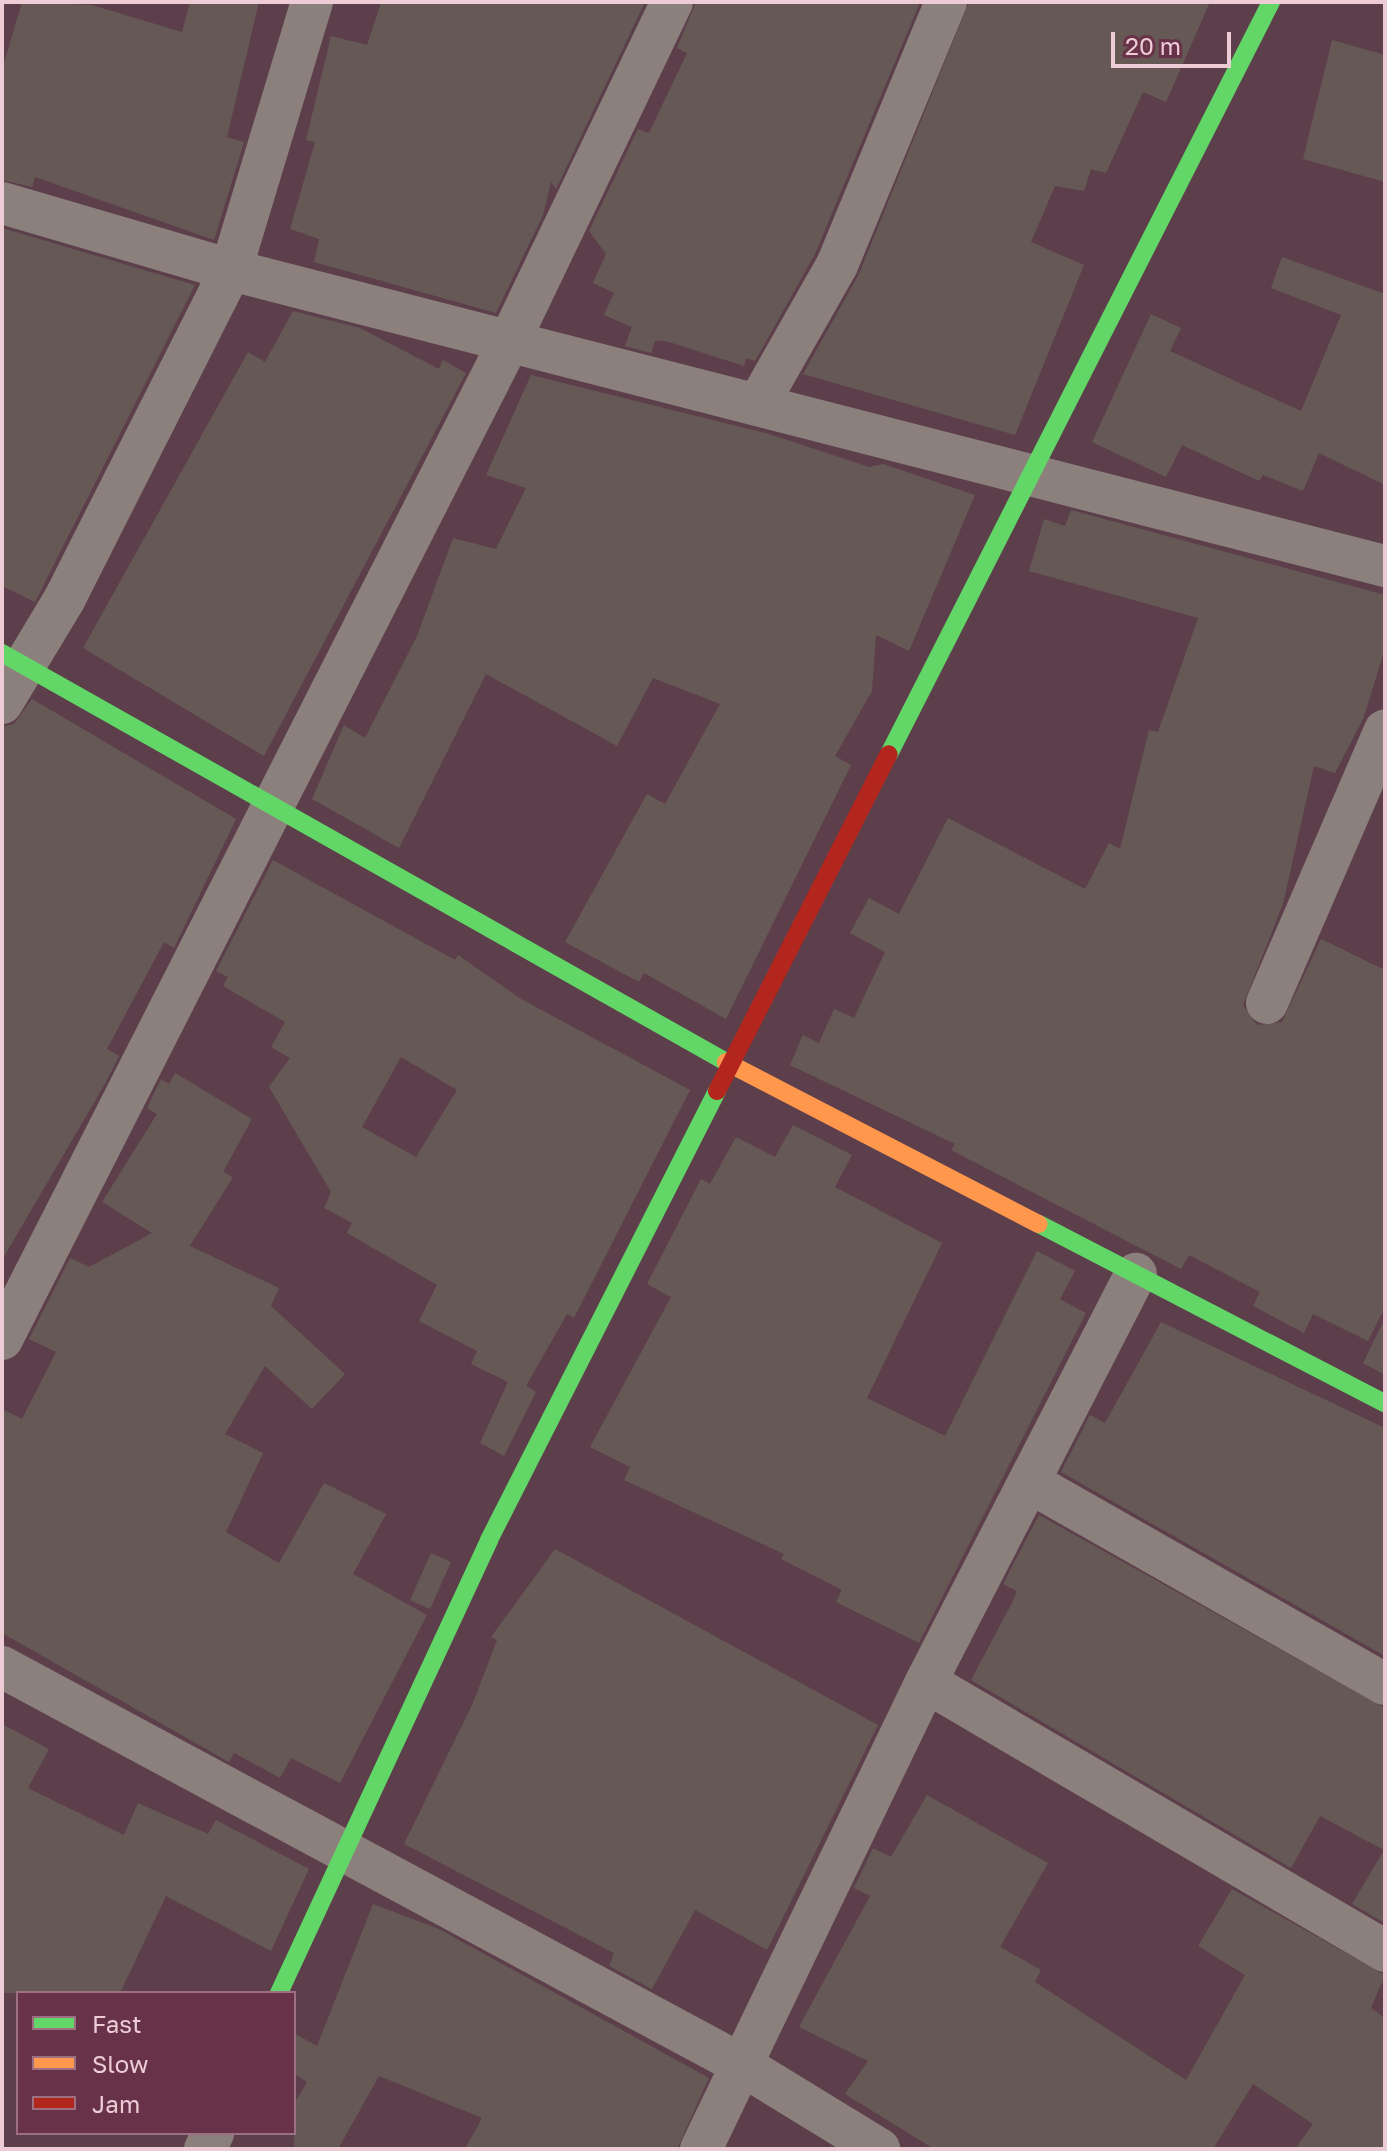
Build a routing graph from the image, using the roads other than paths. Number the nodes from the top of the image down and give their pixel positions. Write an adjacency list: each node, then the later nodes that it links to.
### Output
1 (312, 2): 6 (street)
2 (672, 2): 7 (street)
3 (946, 2): 8 (street)
4 (1271, 2): 9 (street)
5 (2, 203): 6 (street)
6 (231, 270): 7 (street); 11 (street)
7 (510, 340): 8 (street); 14 (street)
8 (758, 404): 9 (street)
9 (1033, 470): 10 (street); 16 (street)
10 (1385, 566)
11 (13, 660): 12 (street); 14 (street)
12 (2, 703)
13 (1385, 730): 15 (street)
14 (271, 805): 16 (street); 18 (street)
15 (1267, 1003)
16 (734, 1066): 17 (street); 24 (street)
17 (1136, 1274): 19 (street); 20 (street)
18 (2, 1339)
19 (1385, 1403)
20 (1029, 1482): 22 (street); 23 (street)
21 (2, 1667): 24 (street)
22 (926, 1682): 25 (street); 27 (street)
23 (1385, 1684)
24 (344, 1856): 26 (street); 27 (street)
25 (1385, 1951)
26 (280, 1991)
27 (742, 2065): 28 (street); 29 (street)
28 (701, 2149)
29 (879, 2149)

